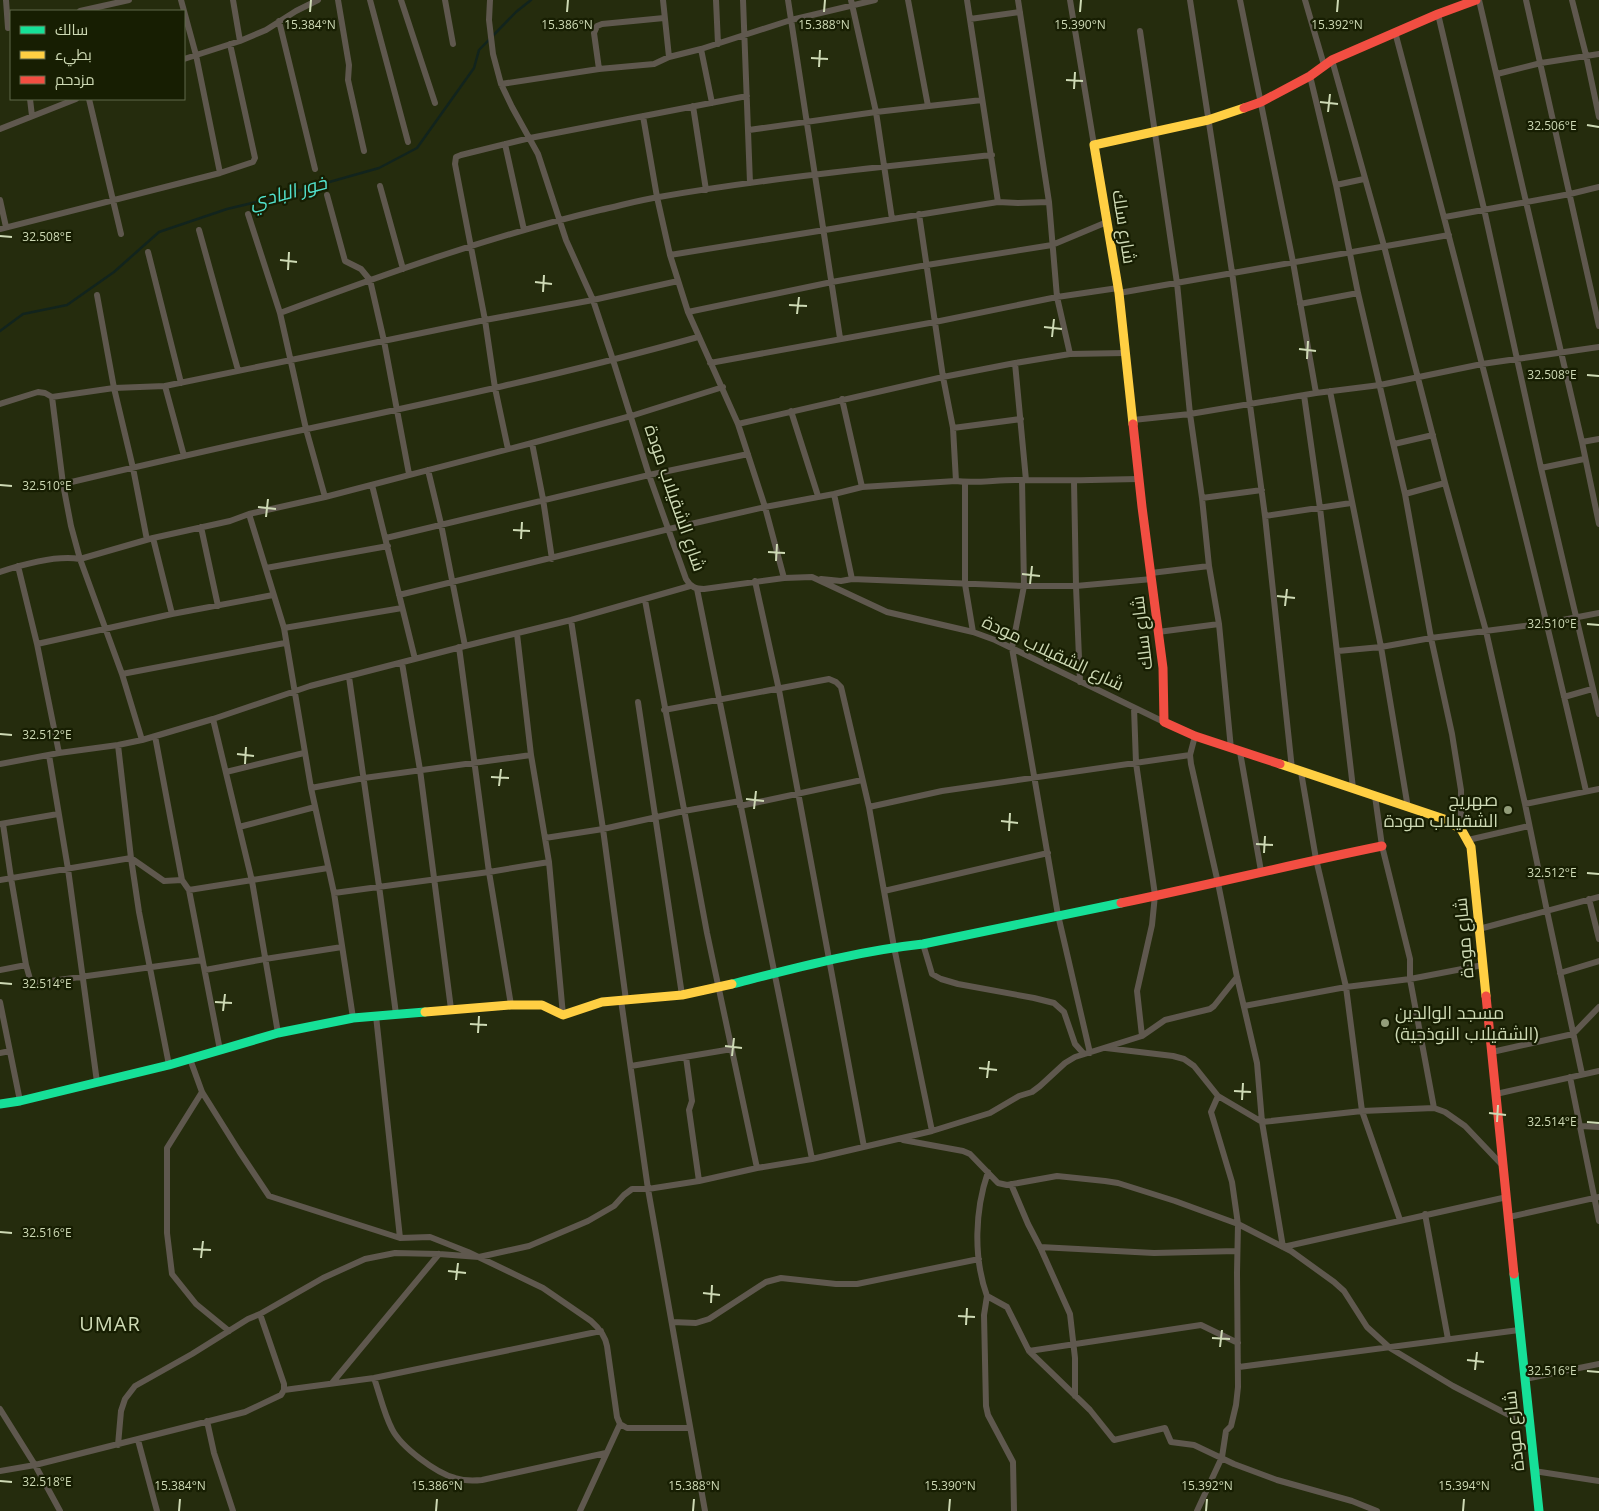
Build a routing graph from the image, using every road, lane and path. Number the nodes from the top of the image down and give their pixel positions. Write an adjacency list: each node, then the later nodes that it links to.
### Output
1 (6, 0): 35 (street)
2 (92, 0): 27 (street)
3 (129, 0): 27 (street)
4 (232, 0): 40 (street)
5 (318, 0): 34 (street)
6 (338, 0): 79 (street)
7 (370, 0): 76 (street)
8 (401, 0): 63 (street)
9 (445, 0): 42 (street)
10 (490, 0): 55 (street, شارع الشقيلاب مودة)
11 (663, 0): 31 (street)
12 (716, 0): 43 (street)
13 (743, 0): 39 (street)
14 (788, 0): 33 (street)
15 (875, 0): 26 (street)
16 (908, 0): 65 (street)
17 (967, 0): 32 (street)
18 (1018, 0): 28 (street)
19 (1070, 0): 78 (street)
20 (1190, 0): 70 (street)
21 (1240, 0): 62 (street)
22 (1305, 0): 50 (street)
23 (1478, 0): 29 (street); 53 (street)
24 (1526, 0): 51 (street)
25 (1572, 0): 47 (street)
26 (851, 2): 33 (street); 66 (street)
27 (94, 10)
28 (1020, 12): 32 (street); 97 (street)
29 (1438, 14): 38 (street); 99 (street)
30 (185, 15): 46 (street)
31 (664, 18): 48 (street); 52 (street)
32 (970, 19): 60 (street)
33 (791, 20): 39 (street); 71 (street)
34 (280, 21): 40 (street); 82 (street)
35 (9, 28): 36 (street)
36 (0, 30)
37 (1140, 31): 74 (street)
38 (1395, 32): 50 (street); 102 (street)
39 (744, 34): 43 (street); 56 (street)
40 (240, 41): 41 (street)
41 (230, 44): 46 (street); 83 (street)
42 (453, 44)
43 (718, 44): 44 (street)
44 (701, 49): 48 (street); 61 (street)
45 (1599, 54): 47 (street)
46 (196, 55): 49 (street); 83 (street)
47 (1586, 55): 51 (street); 69 (street)
48 (668, 57): 52 (street)
49 (185, 59)
50 (1328, 63): 54 (street); 85 (street)
51 (1541, 63): 53 (street); 91 (street)
52 (598, 69): 55 (street)
53 (1497, 74): 98 (street)
54 (1310, 76): 62 (street); 87 (street)
55 (501, 84): 75 (street, شارع الشقيلاب مودة)
56 (747, 96): 61 (street); 73 (street)
57 (30, 100): 67 (street)
58 (73, 100): 67 (street)
59 (89, 100): 95 (street)
60 (982, 100): 65 (street); 80 (street)
61 (712, 102): 64 (street)
62 (1261, 102): 70 (street); 118 (street)
63 (435, 103)
64 (693, 106): 68 (street); 90 (street)
65 (928, 106): 66 (street)
66 (876, 112): 71 (street); 81 (street)
67 (32, 116): 72 (street)
68 (643, 116): 75 (street); 93 (street)
69 (1599, 117)
70 (1208, 120): 74 (street); 121 (street)
71 (808, 122): 73 (street); 84 (street)
72 (0, 129)
73 (749, 130): 86 (street)
74 (1155, 131): 78 (street); 125 (street)
75 (530, 138): 77 (street); 104 (street, شارع الشقيلاب مودة)
76 (408, 142)
77 (505, 144): 109 (street); 113 (street)
78 (1094, 145): 105 (street, شارع سلك)
79 (364, 151)
80 (992, 155): 81 (street); 96 (street)
81 (884, 167): 84 (street); 103 (street)
82 (315, 169)
83 (220, 173): 95 (street)
84 (815, 175): 86 (street); 107 (street)
85 (1364, 178): 87 (street); 114 (street)
86 (750, 183): 90 (street)
87 (1336, 185): 116 (street)
88 (380, 186): 120 (street)
89 (1599, 187): 91 (street)
90 (706, 190): 93 (street)
91 (1570, 194): 98 (street); 136 (street)
92 (327, 195): 122 (street)
93 (657, 197): 104 (street); 117 (street)
94 (0, 200): 106 (street)
95 (114, 200): 106 (street); 110 (street)
96 (998, 202): 97 (street); 101 (street)
97 (1049, 202): 112 (street)
98 (1526, 202): 99 (street); 142 (street)
99 (1484, 209): 102 (street); 146 (street)
100 (248, 214): 133 (street)
101 (919, 214): 103 (street); 119 (street)
102 (1444, 217): 111 (street)
103 (892, 219): 107 (street)
104 (558, 220): 109 (street); 130 (street, شارع الشقيلاب مودة)
105 (1107, 222): 112 (street); 126 (street, شارع سلك)
106 (3, 228)
107 (824, 229): 117 (street); 124 (street)
108 (199, 230): 150 (street)
109 (524, 230): 113 (street)
110 (121, 234)
111 (1449, 235): 114 (street); 149 (street)
112 (1052, 245): 119 (street); 129 (street)
113 (471, 246): 120 (street); 134 (street)
114 (1384, 246): 116 (street); 152 (street)
115 (148, 252): 153 (street)
116 (1350, 252): 118 (street); 127 (street)
117 (670, 255): 123 (street)
118 (1293, 262): 121 (street); 131 (street)
119 (927, 265): 124 (street); 135 (street)
120 (403, 269): 122 (street)
121 (1232, 272): 125 (street); 165 (street)
122 (370, 280): 133 (street); 139 (street)
123 (678, 281): 130 (street); 132 (street)
124 (832, 282): 132 (street); 138 (street)
125 (1177, 283): 126 (street); 168 (street)
126 (1119, 291): 129 (street); 141 (street, شارع سلك)
127 (1358, 292): 131 (street); 154 (street)
128 (97, 295): 157 (street)
129 (1057, 297): 135 (street); 143 (street)
130 (592, 300): 134 (street); 145 (street, شارع الشقيلاب مودة)
131 (1300, 304): 160 (street)
132 (688, 312): 137 (street)
133 (280, 313): 144 (street)
134 (485, 320): 139 (street); 158 (street)
135 (935, 322): 138 (street); 151 (street)
136 (1599, 326)
137 (698, 337): 145 (street); 147 (street)
138 (840, 338): 147 (street)
139 (384, 341): 144 (street); 166 (street)
140 (1599, 347): 142 (street)
141 (1125, 353): 143 (street); 171 (street, شارع سلك)
142 (1561, 353): 146 (street); 177 (street)
143 (1070, 354): 148 (street)
144 (292, 360): 150 (street); 174 (street)
145 (613, 360): 158 (street); 169 (street, شارع الشقيلاب مودة)
146 (1516, 360): 149 (street); 185 (street)
147 (710, 363): 156 (street)
148 (1015, 363): 151 (street); 170 (street)
149 (1482, 364): 152 (street); 242 (street)
150 (238, 370): 153 (street)
151 (942, 377): 163 (street); 173 (street)
152 (1417, 377): 154 (street); 175 (street)
153 (181, 383): 155 (street)
154 (1380, 385): 159 (street); 179 (street)
155 (165, 386): 157 (street); 182 (street)
156 (722, 387): 169 (street); 172 (street)
157 (114, 388): 162 (street); 184 (street)
158 (495, 388): 166 (street); 180 (street)
159 (1330, 391): 160 (street); 205 (street)
160 (1316, 393): 161 (street)
161 (1304, 396): 165 (street); 207 (street)
162 (52, 397): 164 (street); 195 (street)
163 (842, 399): 167 (street); 197 (street)
164 (0, 404)
165 (1250, 404): 168 (street); 198 (street)
166 (397, 410): 174 (street); 187 (street)
167 (792, 410): 172 (street); 201 (street)
168 (1190, 414): 171 (street); 203 (street)
169 (631, 416): 178 (street); 188 (street, شارع الشقيلاب مودة)
170 (1021, 419): 173 (street); 190 (street)
171 (1132, 420): 189 (street, شارع سلك)
172 (738, 424): 181 (street)
173 (953, 428): 191 (street)
174 (306, 429): 182 (street); 202 (street)
175 (1433, 435): 179 (street); 194 (street)
176 (1599, 439): 177 (street)
177 (1582, 442): 183 (street)
178 (532, 443): 180 (street); 204 (street)
179 (1394, 444): 200 (street)
180 (508, 449): 186 (street)
181 (748, 454): 188 (street); 206 (street)
182 (184, 456): 184 (street)
183 (1584, 459): 185 (street); 211 (street)
184 (133, 468): 195 (street); 215 (street)
185 (1540, 468): 240 (street)
186 (428, 470): 187 (street); 210 (street)
187 (409, 474): 196 (street)
188 (649, 474): 204 (street); 213 (street, شارع الشقيلاب مودة)
189 (1139, 479): 192 (street); 223 (street, شارع سلك)
190 (1024, 480): 192 (street); 193 (street); 230 (street)
191 (956, 481): 193 (street); 197 (street)
192 (1074, 481): 231 (street)
193 (965, 482): 229 (street)
194 (1445, 483): 200 (street); 246 (street)
195 (63, 484): 218 (street)
196 (372, 485): 202 (street); 214 (street)
197 (862, 487): 199 (street)
198 (1262, 490): 203 (street); 209 (street)
199 (834, 494): 201 (street); 226 (street)
200 (1405, 494): 250 (street)
201 (818, 496): 206 (street)
202 (325, 497): 208 (street)
203 (1202, 498): 220 (street)
204 (543, 499): 210 (street); 217 (street)
205 (1352, 503): 207 (street); 254 (street)
206 (764, 507): 213 (street); 224 (street)
207 (1320, 508): 209 (street); 256 (street)
208 (249, 514): 212 (street); 221 (street)
209 (1265, 516): 286 (street)
210 (441, 524): 214 (street); 228 (street)
211 (1599, 524)
212 (200, 527): 215 (street); 236 (street)
213 (669, 529): 217 (street); 232 (street, شارع الشقيلاب مودة)
214 (386, 538): 216 (street)
215 (150, 539): 218 (street); 239 (street)
216 (388, 546): 221 (street); 234 (street)
217 (552, 558): 228 (street)
218 (80, 559): 219 (street); 245 (street)
219 (18, 566): 222 (street); 252 (street)
220 (1209, 566): 223 (street); 243 (street)
221 (266, 568): 233 (street)
222 (0, 572)
223 (1151, 576): 231 (street); 248 (street, شارع سلك)
224 (784, 578): 225 (street, شارع الشقيلاب مودة); 227 (street, شارع الشقيلاب مودة)
225 (818, 579): 226 (street); 247 (street, شارع الشقيلاب مودة)
226 (852, 579): 229 (street)
227 (755, 581): 232 (street, شارع الشقيلاب مودة); 263 (street)
228 (452, 582): 234 (street); 253 (street)
229 (965, 584): 230 (street); 247 (street)
230 (1024, 586): 231 (street); 255 (street)
231 (1076, 586): 261 (street)
232 (693, 588): 235 (street); 266 (street)
233 (273, 594): 236 (street); 244 (street)
234 (399, 596): 237 (street)
235 (645, 600): 241 (street); 269 (street)
236 (218, 606): 239 (street)
237 (402, 608): 244 (street); 257 (street)
238 (1599, 613): 240 (street)
239 (172, 614): 245 (street)
240 (1577, 617): 242 (street); 262 (street)
241 (571, 620): 249 (street); 311 (street)
242 (1547, 623): 246 (street); 265 (street)
243 (1219, 624): 248 (street); 277 (street)
244 (284, 628): 251 (street)
245 (106, 629): 252 (street); 259 (street)
246 (1486, 631): 250 (street); 300 (street)
247 (973, 632): 255 (street, شارع الشقيلاب مودة)
248 (1158, 632): 272 (street, شارع سلك)
249 (517, 634): 253 (street); 281 (street)
250 (1431, 638): 254 (street); 310 (street)
251 (286, 643): 259 (street); 264 (street)
252 (37, 644): 278 (street)
253 (462, 646): 257 (street); 283 (street)
254 (1381, 647): 256 (street); 303 (street)
255 (1012, 648): 261 (street, شارع الشقيلاب مودة); 291 (street)
256 (1338, 651): 294 (street)
257 (415, 659): 258 (street)
258 (402, 663): 260 (street); 287 (street)
259 (122, 674): 275 (street)
260 (349, 677): 264 (street); 290 (street)
261 (1080, 682): 268 (street, شارع الشقيلاب مودة)
262 (1592, 689): 265 (street); 270 (street)
263 (779, 690): 266 (street); 292 (street); 297 (street)
264 (295, 692): 271 (street); 279 (street)
265 (1564, 697): 296 (street)
266 (718, 700): 269 (street); 299 (street)
267 (638, 702): 306 (street)
268 (1134, 708): 272 (street, شارع الشقيلاب مودة); 284 (street)
269 (664, 710): 304 (street)
270 (1599, 714)
271 (213, 719): 273 (street); 288 (street)
272 (1164, 722): 274 (street)
273 (155, 736): 275 (street); 326 (street)
274 (1194, 736): 277 (street); 282 (street)
275 (142, 740): 276 (street)
276 (118, 745): 278 (street); 316 (street)
277 (1236, 751): 286 (street); 321 (street)
278 (59, 753): 280 (street)
279 (304, 753): 288 (street); 293 (street)
280 (49, 755): 285 (street); 305 (street)
281 (531, 755): 283 (street); 312 (street)
282 (1190, 755): 284 (street); 328 (street)
283 (475, 763): 287 (street); 322 (street)
284 (1136, 763): 291 (street); 333 (street)
285 (0, 764)
286 (1292, 769): 289 (street)
287 (420, 770): 290 (street); 324 (street)
288 (226, 772): 309 (street)
289 (1301, 772): 294 (street); 317 (street)
290 (364, 778): 293 (street); 329 (street)
291 (1035, 778): 302 (street); 315 (street)
292 (862, 780): 297 (street); 302 (street)
293 (311, 788): 301 (street)
294 (1353, 788): 298 (street)
295 (1599, 789): 296 (street)
296 (1586, 791): 300 (street)
297 (799, 794): 299 (street); 344 (street)
298 (1375, 796): 303 (street); 314 (street)
299 (740, 803): 304 (street); 352 (street)
300 (1525, 804): 308 (street)
301 (315, 807): 309 (street); 319 (street)
302 (869, 807): 331 (street)
303 (1408, 808): 310 (street)
304 (684, 811): 306 (street); 358 (street)
305 (58, 814): 307 (street); 320 (street)
306 (655, 818): 311 (street); 359 (street)
307 (2, 824): 323 (street)
308 (1529, 826): 313 (street); 336 (street)
309 (239, 827): 327 (street)
310 (1461, 829): 313 (street, شارع مودة)
311 (603, 830): 312 (street); 360 (street)
312 (545, 838): 318 (street)
313 (1468, 840): 338 (street, شارع مودة)
314 (1382, 846): 317 (street); 356 (street)
315 (1048, 854): 331 (street); 337 (street)
316 (130, 858): 320 (street); 326 (street); 349 (street)
317 (1316, 859): 321 (street); 357 (street)
318 (549, 862): 322 (street); 367 (street)
319 (328, 868): 327 (street); 332 (street)
320 (68, 869): 323 (street); 354 (street)
321 (1261, 871): 328 (street)
322 (489, 872): 324 (street); 362 (street)
323 (11, 878): 325 (street); 347 (street)
324 (434, 878): 329 (street); 365 (street)
325 (0, 880)
326 (182, 880): 330 (street)
327 (252, 881): 330 (street); 343 (street)
328 (1218, 882): 333 (street); 355 (street)
329 (379, 886): 332 (street); 366 (street)
330 (188, 890): 345 (street)
331 (884, 891): 342 (street)
332 (334, 893): 341 (street)
333 (1155, 896): 337 (street); 372 (street)
334 (1599, 897): 335 (street)
335 (1589, 899): 336 (street); 339 (street)
336 (1547, 911): 338 (street); 353 (street)
337 (1058, 915): 340 (street); 379 (street)
338 (1480, 929): 348 (street, شارع مودة)
339 (1599, 939)
340 (923, 944): 342 (street); 379 (street)
341 (342, 947): 343 (street); 369 (street)
342 (894, 947): 344 (street); 398 (street)
343 (265, 959): 351 (street); 370 (street)
344 (828, 959): 352 (street); 400 (street)
345 (202, 960): 349 (street); 351 (street)
346 (1599, 960): 353 (street)
347 (26, 965): 350 (street); 354 (street)
348 (1483, 965): 356 (street); 377 (street, شارع مودة)
349 (149, 966): 354 (street); 382 (street)
350 (0, 970)
351 (205, 970): 375 (street)
352 (775, 973): 358 (street); 401 (street)
353 (1560, 974): 371 (street)
354 (83, 977): 387 (street)
355 (1236, 977): 363 (street); 372 (street)
356 (1410, 979): 357 (street); 393 (street)
357 (1346, 987): 363 (street); 394 (street)
358 (718, 988): 359 (street); 374 (street)
359 (682, 995): 360 (street)
360 (624, 1000): 367 (street); 383 (street)
361 (0, 1002): 376 (street)
362 (511, 1005): 365 (street); 367 (street)
363 (1244, 1006): 395 (street)
364 (1599, 1007): 371 (street)
365 (451, 1009): 366 (street)
366 (396, 1014): 368 (street)
367 (563, 1015)
368 (376, 1016): 369 (street); 415 (street)
369 (353, 1018): 370 (street)
370 (278, 1033): 375 (street)
371 (1574, 1034): 377 (street); 385 (street)
372 (1142, 1036): 373 (street)
373 (1104, 1048): 379 (street); 390 (street)
374 (732, 1049): 380 (street); 403 (street)
375 (220, 1050): 381 (street)
376 (10, 1051): 378 (street); 391 (street)
377 (1492, 1052): 389 (street, شارع مودة)
378 (0, 1053)
379 (1087, 1053): 398 (street)
380 (686, 1057): 383 (street); 405 (street)
381 (190, 1059): 382 (street); 388 (street)
382 (169, 1065): 387 (street)
383 (631, 1066): 407 (street)
384 (1599, 1070): 385 (street)
385 (1582, 1074): 386 (street)
386 (1570, 1077): 389 (street); 396 (street)
387 (97, 1082): 391 (street)
388 (202, 1092): 415 (street); 426 (street)
389 (1496, 1094): 402 (street, شارع مودة)
390 (1218, 1096): 395 (street); 414 (street)
391 (20, 1101): 392 (street)
392 (0, 1104)
393 (1434, 1108): 394 (street); 402 (street)
394 (1362, 1111): 395 (street); 412 (street)
395 (1262, 1122): 417 (street)
396 (1581, 1126): 397 (street); 409 (street)
397 (1599, 1127)
398 (932, 1131): 399 (street)
399 (900, 1140): 400 (street); 404 (street)
400 (864, 1147): 401 (street)
401 (812, 1159): 403 (street)
402 (1504, 1167): 408 (street, شارع مودة)
403 (757, 1168): 405 (street)
404 (988, 1172): 406 (street); 421 (street)
405 (698, 1181): 407 (street)
406 (1011, 1184): 414 (street); 416 (street)
407 (648, 1189): 420 (street); 424 (street)
408 (1507, 1196): 410 (street); 411 (street, شارع مودة)
409 (1596, 1197): 411 (street); 413 (street)
410 (1425, 1214): 412 (street); 428 (street)
411 (1509, 1218): 425 (street, شارع مودة)
412 (1400, 1220): 417 (street)
413 (1599, 1221)
414 (1238, 1224): 417 (street); 418 (street)
415 (400, 1238): 420 (street)
416 (1040, 1247): 418 (street); 430 (street)
417 (1283, 1247): 431 (street)
418 (1237, 1251): 429 (street)
419 (439, 1254): 420 (street); 423 (street); 437 (street)
420 (479, 1257): 427 (street)
421 (979, 1259): 422 (street); 424 (street)
422 (987, 1296): 432 (street); 458 (street)
423 (260, 1314): 426 (street); 438 (street)
424 (672, 1322): 444 (street)
425 (1520, 1330): 428 (street); 436 (street, شارع مودة)
426 (229, 1331): 446 (street)
427 (601, 1331): 435 (street); 442 (street)
428 (1448, 1340): 431 (street)
429 (1238, 1343): 430 (street); 434 (street)
430 (1073, 1344): 432 (street); 439 (street)
431 (1390, 1348): 434 (street); 443 (street)
432 (1029, 1351): 439 (street)
433 (1599, 1364): 436 (street)
434 (1239, 1367): 448 (street)
435 (374, 1378): 437 (street); 447 (street)
436 (1525, 1378): 443 (street, شارع مودة)
437 (332, 1383): 438 (street)
438 (284, 1390): 441 (street)
439 (1075, 1396): 448 (street)
440 (0, 1409): 449 (street)
441 (207, 1421): 445 (street); 455 (street)
442 (620, 1424): 444 (street); 447 (street)
443 (1530, 1426): 451 (street, شارع مودة)
444 (690, 1428): 457 (street)
445 (138, 1440): 446 (street); 454 (street)
446 (118, 1445): 449 (street)
447 (606, 1454): 456 (street)
448 (1222, 1458): 459 (street); 460 (street)
449 (35, 1465): 450 (street); 453 (street)
450 (0, 1471)
451 (1534, 1471): 452 (street); 461 (street, شارع مودة)
452 (1599, 1481)
453 (60, 1511)
454 (158, 1511)
455 (234, 1511)
456 (580, 1511)
457 (705, 1511)
458 (1014, 1511)
459 (1197, 1511)
460 (1377, 1511)
461 (1539, 1511)

